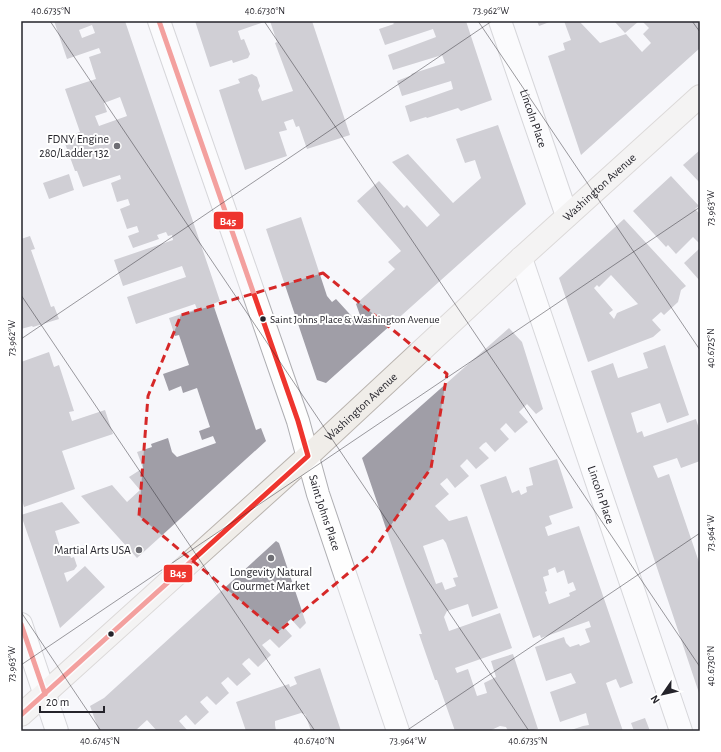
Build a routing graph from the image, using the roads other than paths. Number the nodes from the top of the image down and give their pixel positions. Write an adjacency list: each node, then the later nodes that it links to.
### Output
1 (159, 21): 6 (street, Saint Johns Place)
2 (500, 21): 4 (street, Lincoln Place)
3 (700, 96): 4 (main road, Washington Avenue)
4 (567, 216): 5 (main road, Washington Avenue)
5 (521, 258): 6 (main road, Washington Avenue); 12 (street, Lincoln Place)
6 (308, 456): 8 (main road, Washington Avenue); 11 (street, Saint Johns Place)
7 (21, 624): 8 (street)
8 (45, 694): 9 (main road, Washington Avenue); 10 (street)
9 (21, 715)
10 (57, 731)
11 (398, 731)
12 (681, 731)

